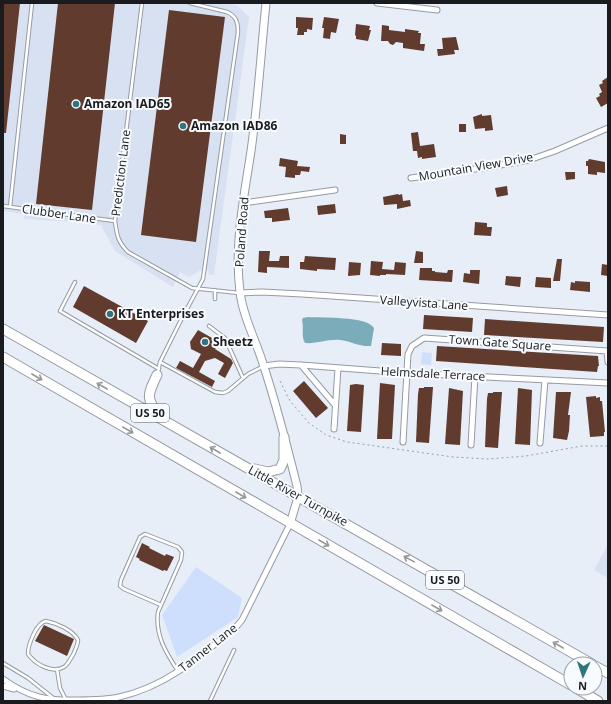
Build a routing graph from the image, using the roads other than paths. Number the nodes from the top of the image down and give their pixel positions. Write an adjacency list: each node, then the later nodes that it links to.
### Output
1 (32, 3): 12 (lane)
2 (142, 3): 13 (lane, Prediction Lane)
3 (190, 3): 15 (lane)
4 (266, 3): 10 (street, Poland Road)
5 (376, 3): 6 (street)
6 (437, 10)
7 (608, 128): 8 (street, Mountain View Drive)
8 (411, 178)
9 (335, 190): 10 (street)
10 (243, 202): 17 (street, Poland Road)
11 (3, 206): 12 (lane, Clubber Lane)
12 (10, 207): 13 (lane, Clubber Lane)
13 (115, 221): 15 (lane, Prediction Lane)
14 (75, 282): 28 (lane)
15 (199, 289): 16 (lane, Prediction Lane); 23 (lane)
16 (215, 290): 17 (lane, Prediction Lane); 18 (lane)
17 (240, 293): 19 (street, Valleyvista Lane); 26 (street, Poland Road)
18 (215, 299)
19 (608, 315)
20 (209, 326): 31 (lane)
21 (3, 329): 35 (highway, Little River Turnpike / US 50, one-way to 21)
22 (3, 357): 43 (highway, US 50, one-way to 43)
23 (160, 362): 28 (lane); 31 (lane)
24 (608, 362): 29 (street, Town Gate Square)
25 (301, 365): 26 (street, Helmsdale Terrace); 27 (street, Helmsdale Terrace); 34 (street)
26 (264, 366): 31 (lane); 37 (street, Poland Road)
27 (338, 368): 29 (street, Helmsdale Terrace); 34 (street)
28 (158, 372): 35 (highway)
29 (406, 373): 30 (street, Helmsdale Terrace); 38 (street)
30 (475, 376): 32 (street, Helmsdale Terrace); 40 (street)
31 (243, 378)
32 (545, 380): 33 (street, Helmsdale Terrace); 39 (street)
33 (608, 383)
34 (335, 405): 36 (street)
35 (160, 418): 41 (highway, Little River Turnpike / US 50, one-way to 35)
36 (334, 429)
37 (284, 437): 41 (highway); 42 (street, Poland Road)
38 (403, 442)
39 (540, 443)
40 (471, 445)
41 (235, 461): 42 (highway, Little River Turnpike / US 50)
42 (298, 497): 43 (street, Poland Road); 46 (highway, Little River Turnpike / US 50, one-way to 42)
43 (290, 524): 49 (street, Tanner Lane); 51 (highway, US 50, one-way to 51)
44 (161, 605): 44 (lane); 49 (lane)
45 (234, 650): 57 (lane)
46 (578, 656)
47 (3, 663): 54 (lane)
48 (58, 669): 48 (lane); 56 (lane)
49 (178, 672): 55 (street, Tanner Lane)
50 (3, 679): 53 (street, Tanner Lane)
51 (563, 680)
52 (3, 686): 53 (street)
53 (19, 690): 54 (street, Tanner Lane)
54 (53, 700): 56 (street, Tanner Lane)
55 (87, 700): 56 (street, Tanner Lane)
56 (66, 701)
57 (210, 701)

